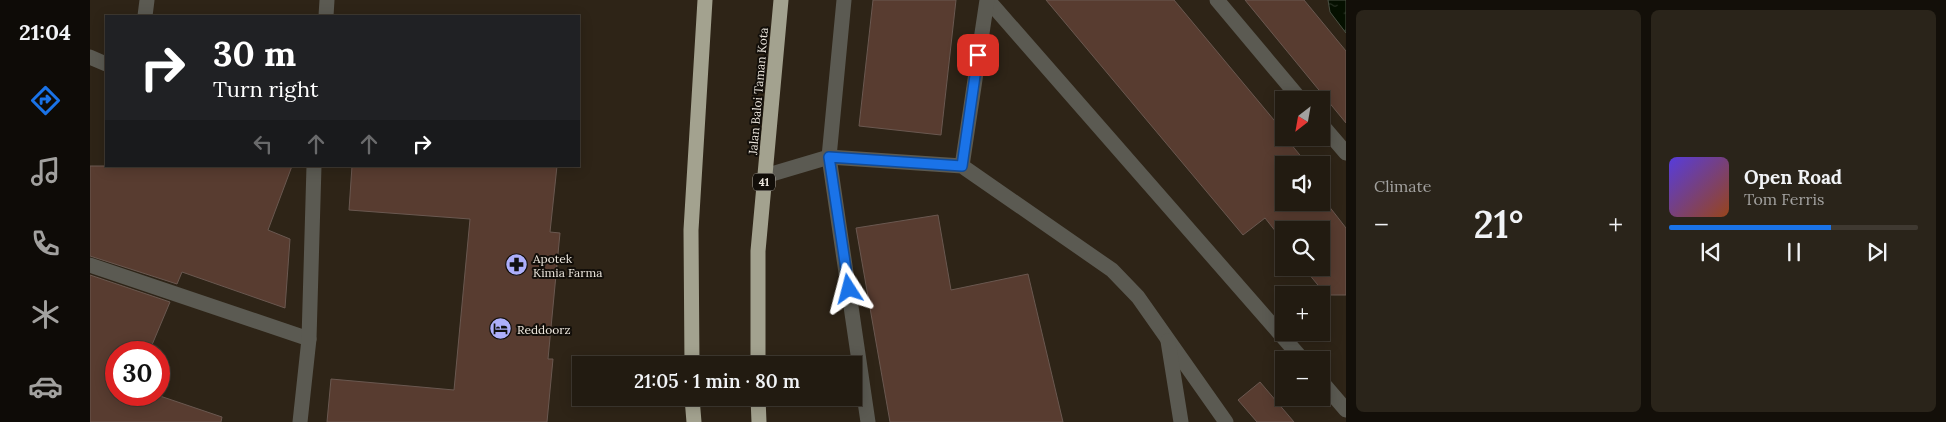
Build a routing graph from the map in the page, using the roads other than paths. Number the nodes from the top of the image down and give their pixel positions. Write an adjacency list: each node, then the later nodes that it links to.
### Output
1 (147, 0): 8 (street)
2 (328, 0): 9 (street)
3 (705, 0): 23 (highway)
4 (781, 0): 18 (highway, Jalan Baloi Taman Kota / 41)
5 (844, 0): 15 (street)
6 (987, 0): 16 (street); 22 (street)
7 (1217, 0): 12 (street)
8 (145, 15)
9 (326, 15)
10 (90, 57): 11 (street)
11 (105, 64)
12 (1293, 91)
13 (1330, 134): 14 (street)
14 (1346, 153)
15 (829, 157): 16 (street); 18 (street); 32 (street)
16 (962, 166): 20 (street)
17 (314, 167): 21 (street)
18 (765, 176): 24 (highway, Jalan Baloi Taman Kota / 41)
19 (90, 265): 21 (street)
20 (1167, 337): 33 (street); 34 (street)
21 (309, 339): 29 (street)
22 (1294, 351)
23 (692, 356)
24 (758, 356)
25 (1330, 391): 28 (street)
26 (693, 406): 30 (highway)
27 (758, 406): 31 (highway)
28 (1346, 410)
29 (300, 422)
30 (694, 422)
31 (759, 422)
32 (868, 422)
33 (1180, 422)
34 (1226, 422)

